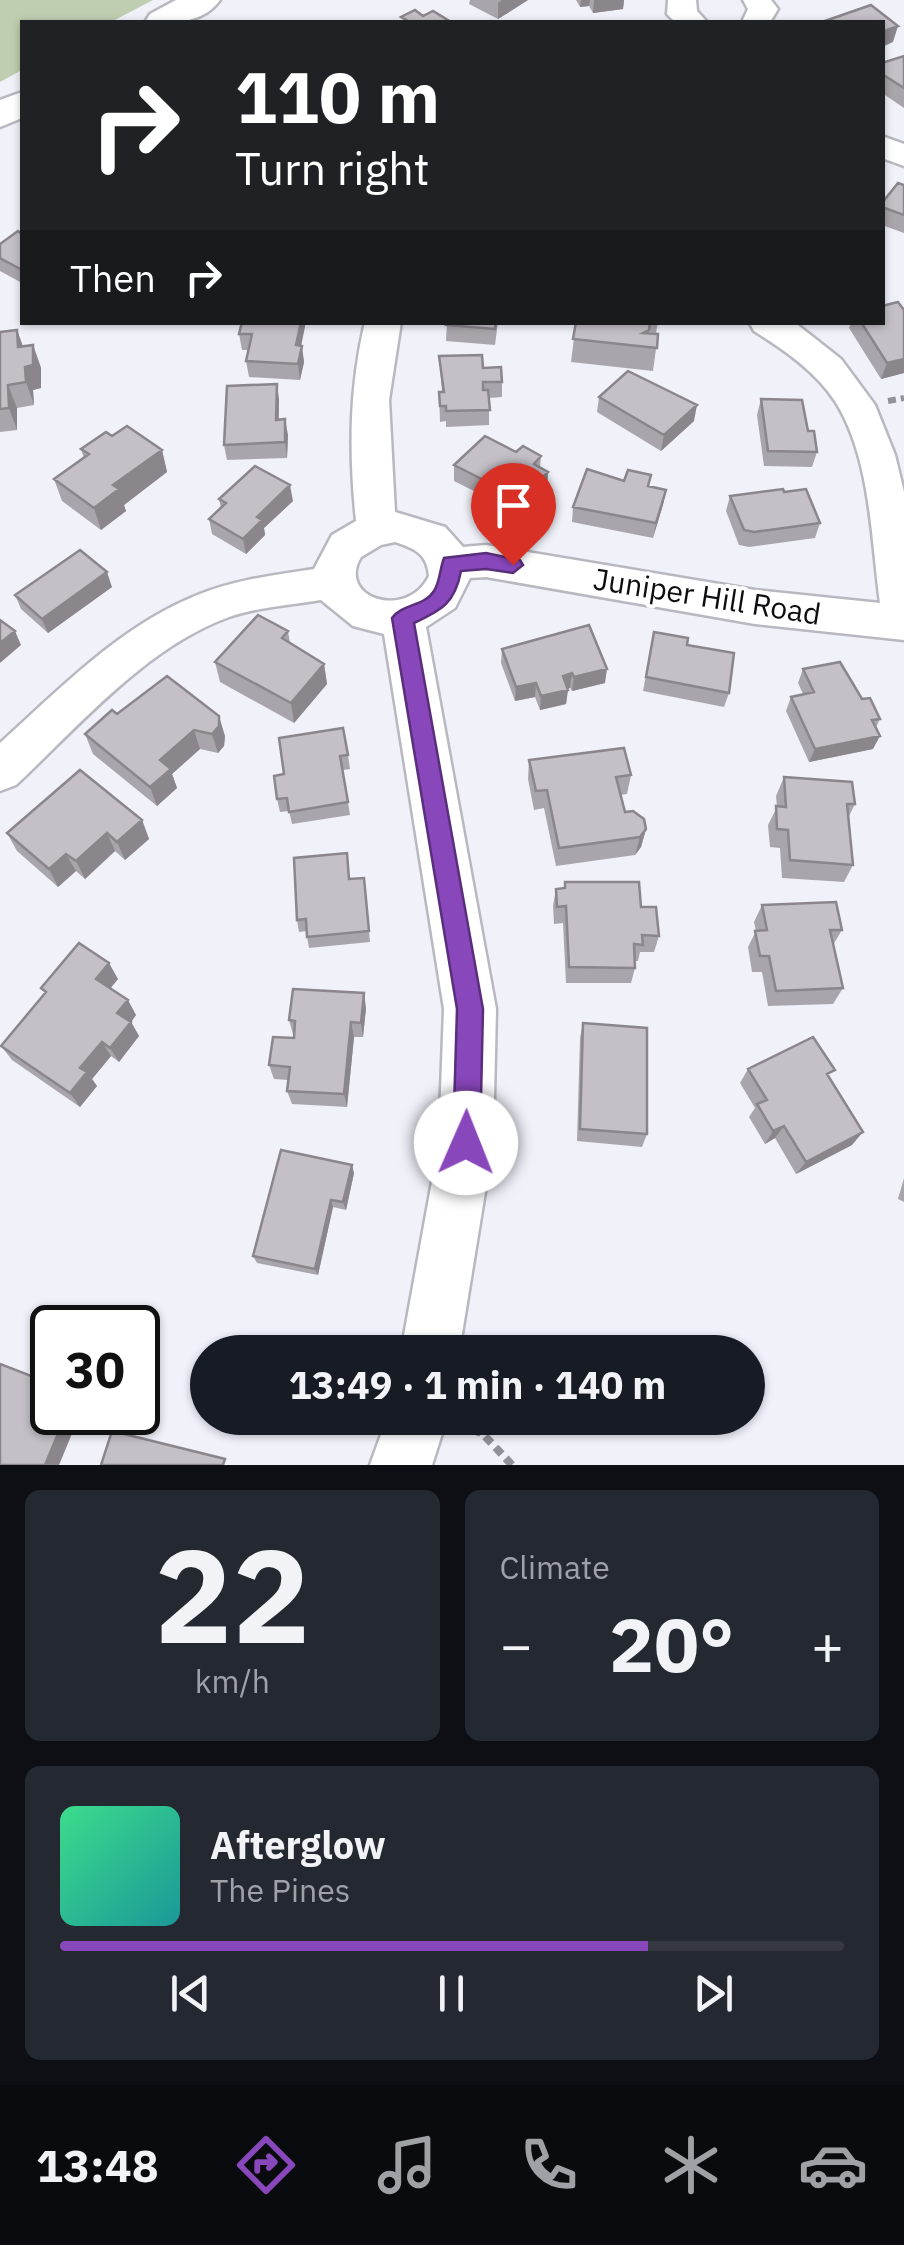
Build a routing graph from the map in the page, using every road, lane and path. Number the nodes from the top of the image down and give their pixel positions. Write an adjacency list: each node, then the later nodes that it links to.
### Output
1 (202, 0): 2 (main road)
2 (167, 20)
3 (382, 325): 5 (street)
4 (772, 325): 9 (street)
5 (377, 529): 6 (street); 7 (street)
6 (452, 564): 8 (street); 9 (street, Juniper Hill Road)
7 (334, 582): 8 (street); 10 (street)
8 (403, 618): 11 (street)
9 (904, 622)
10 (0, 771)
11 (433, 1335)
12 (425, 1435): 14 (street)
13 (484, 1435): 15 (path)
14 (402, 1465)
15 (512, 1465)

